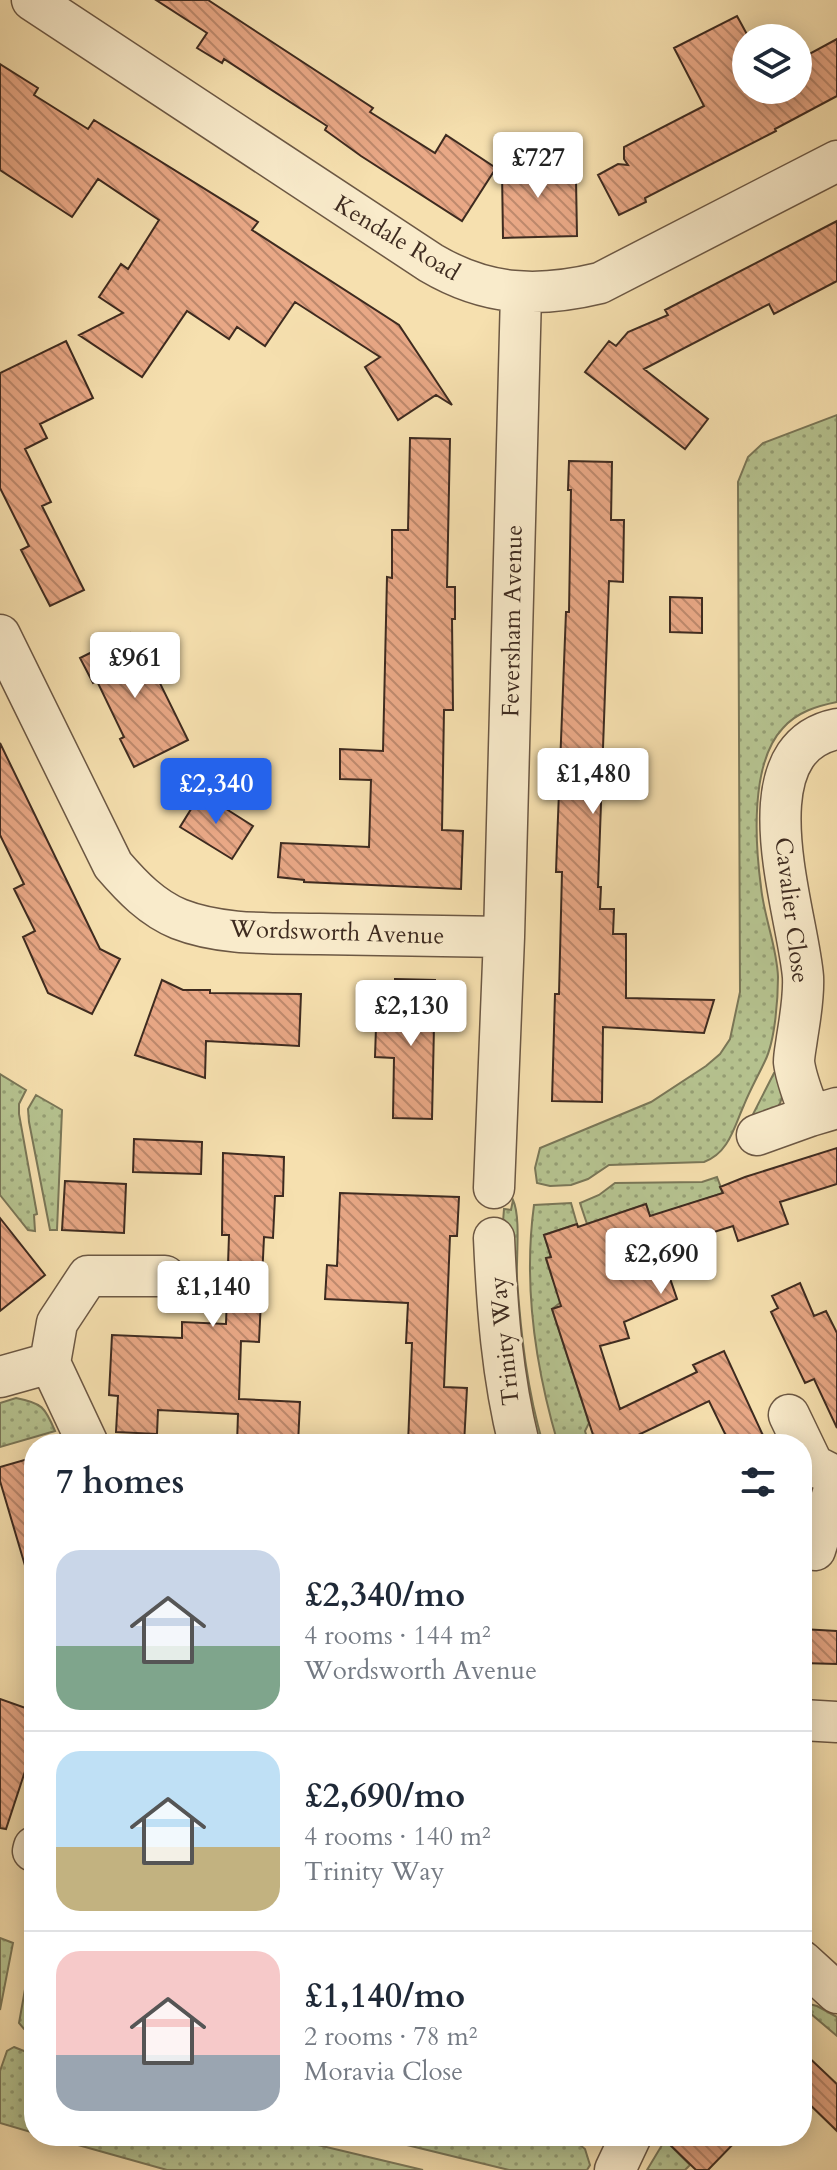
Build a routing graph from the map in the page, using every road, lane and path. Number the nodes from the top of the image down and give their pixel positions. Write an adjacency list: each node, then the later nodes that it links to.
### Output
1 (32, 0): 3 (street, Kendale Road)
2 (837, 161): 3 (street, Kendale Road)
3 (521, 294): 6 (street, Feversham Avenue)
4 (0, 635): 6 (street, Wordsworth Avenue)
5 (837, 729): 7 (street, Cavalier Close)
6 (504, 937): 9 (street, Feversham Avenue)
7 (824, 1112): 8 (street, Cavalier Close)
8 (757, 1135)
9 (494, 1188)
10 (494, 1238): 16 (street, Trinity Way)
11 (165, 1276): 12 (street)
12 (50, 1363): 13 (street); 15 (street)
13 (0, 1377)
14 (789, 1415): 17 (street)
15 (83, 1434)
16 (517, 1434)
17 (798, 1434)
18 (812, 1463): 19 (street)
19 (837, 1478): 20 (street)
20 (815, 1550)
21 (812, 1721): 22 (street)
22 (837, 1722)
23 (812, 1970): 24 (street)
24 (837, 1993)

